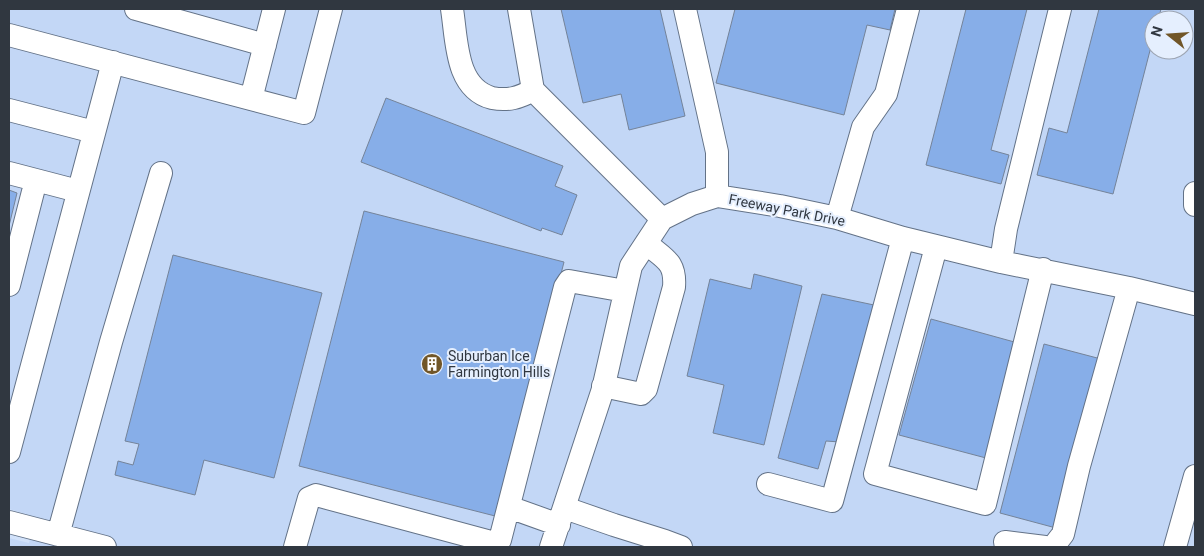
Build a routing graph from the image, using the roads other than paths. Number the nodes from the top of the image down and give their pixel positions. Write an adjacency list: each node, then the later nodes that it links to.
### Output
1 (136, 9): 9 (street)
2 (274, 9): 11 (street)
3 (331, 9): 14 (street)
4 (452, 9): 13 (street)
5 (519, 9): 13 (street)
6 (685, 9): 22 (street)
7 (908, 9): 24 (street)
8 (1060, 9): 29 (street)
9 (189, 16): 11 (street)
10 (9, 35): 12 (street)
11 (265, 45): 14 (street)
12 (113, 62): 14 (street); 16 (street)
13 (532, 90): 25 (street)
14 (251, 99)
15 (9, 110): 16 (street)
16 (94, 132): 20 (street)
17 (9, 173): 19 (street)
18 (162, 173): 43 (street)
19 (36, 180): 20 (street); 31 (street)
20 (78, 192): 36 (street)
21 (1195, 193): 23 (street)
22 (717, 196): 24 (street, Freeway Park Drive); 25 (street, Freeway Park Drive)
23 (1195, 205)
24 (837, 218): 26 (street, Freeway Park Drive)
25 (662, 219): 27 (street, Freeway Park Drive)
26 (903, 238): 28 (street, Freeway Park Drive); 39 (street)
27 (646, 243): 33 (street, Freeway Park Drive); 35 (street)
28 (936, 246): 29 (street, Freeway Park Drive); 30 (street)
29 (1001, 262): 30 (street, Freeway Park Drive)
30 (1043, 269): 32 (street, Freeway Park Drive)
31 (9, 285)
32 (1129, 288): 34 (street, Freeway Park Drive); 52 (street)
33 (625, 291): 35 (street, Freeway Park Drive); 40 (street)
34 (1195, 304)
35 (603, 386): 41 (street, Freeway Park Drive)
36 (14, 415): 37 (street)
37 (9, 452)
38 (1195, 476): 53 (street)
39 (768, 484)
40 (509, 507): 41 (street); 46 (street)
41 (562, 517): 49 (street, Freeway Park Drive); 50 (street)
42 (9, 522): 44 (street)
43 (58, 535): 44 (street); 47 (street)
44 (32, 538)
45 (1005, 542): 51 (street)
46 (495, 545): 48 (street)
47 (105, 547)
48 (298, 547)
49 (552, 547)
50 (681, 547)
51 (1045, 547)
52 (1053, 547)
53 (1175, 547)

